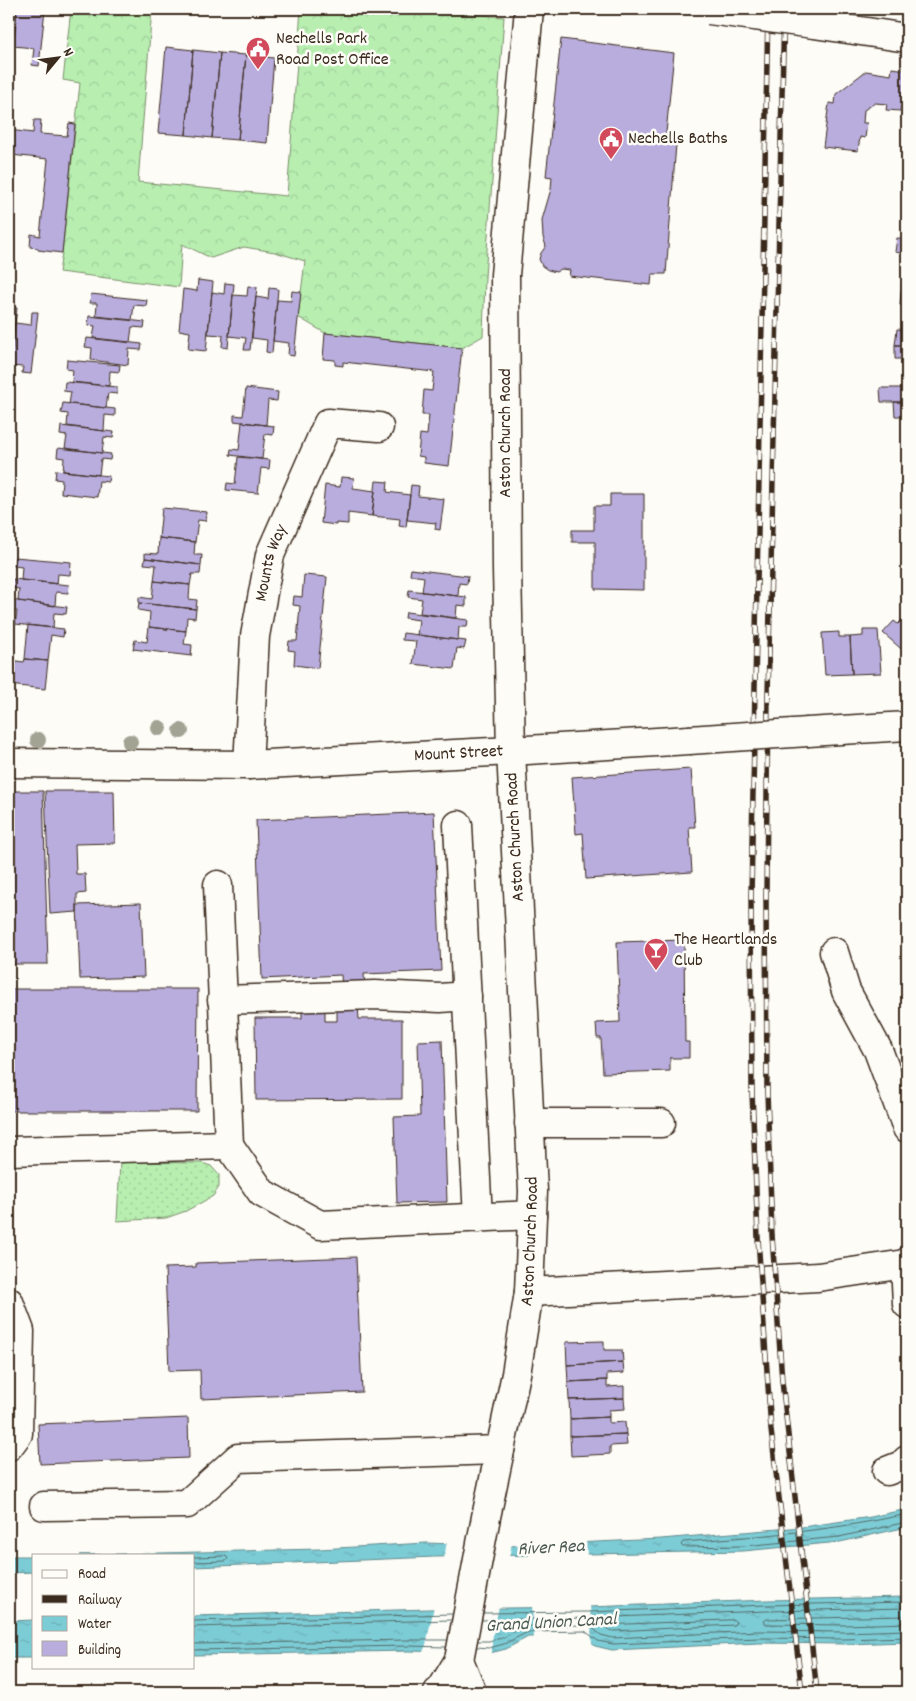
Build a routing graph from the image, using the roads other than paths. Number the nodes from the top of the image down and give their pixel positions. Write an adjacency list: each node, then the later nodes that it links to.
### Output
1 (529, 9): 7 (street, Aston Church Road)
2 (704, 9): 3 (street, bridge)
3 (827, 20): 4 (street)
4 (907, 38)
5 (379, 427): 9 (street, Mounts Way)
6 (907, 726): 7 (street, Mount Street, bridge)
7 (511, 751): 9 (street, Mount Street); 15 (street, Aston Church Road)
8 (9, 763): 9 (street, Mount Street)
9 (248, 765)
10 (458, 825): 13 (street)
11 (218, 885): 14 (street)
12 (834, 952): 17 (street)
13 (467, 996): 14 (street); 21 (street)
14 (222, 1000): 18 (street)
15 (529, 1123): 16 (street); 20 (street, Aston Church Road)
16 (661, 1123)
17 (907, 1128)
18 (229, 1146): 19 (street); 21 (street)
19 (9, 1151)
20 (532, 1215): 21 (street); 23 (street, Aston Church Road)
21 (478, 1218)
22 (906, 1263): 23 (street); 25 (street)
23 (529, 1292): 27 (street, Aston Church Road)
24 (9, 1302): 26 (street)
25 (907, 1304)
26 (9, 1446)
27 (500, 1450): 28 (street); 29 (street, Aston Church Road)
28 (44, 1506)
29 (459, 1660): 30 (street, Aston Church Road); 31 (street)
30 (438, 1692)
31 (472, 1692)

